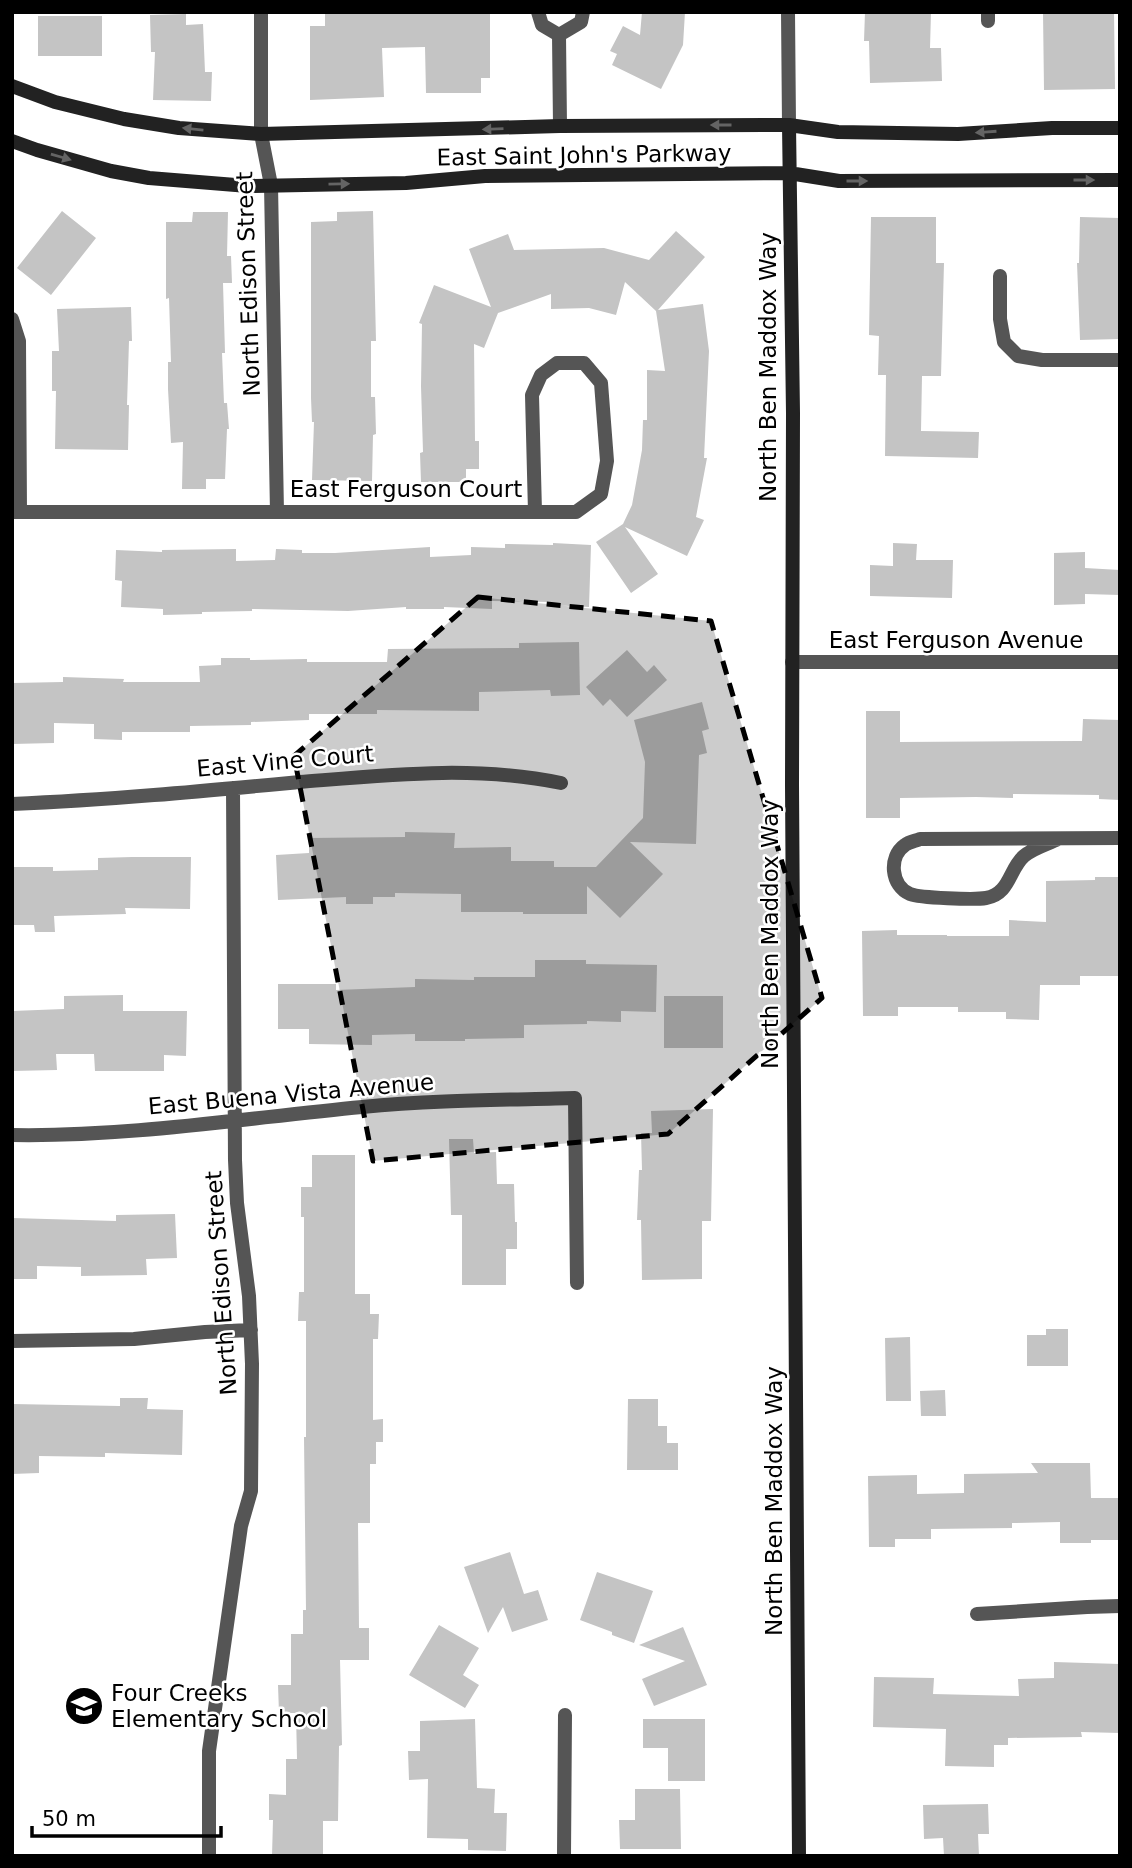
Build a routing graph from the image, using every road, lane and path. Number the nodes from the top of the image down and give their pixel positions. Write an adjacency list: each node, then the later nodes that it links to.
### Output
1 (261, 12): 10 (street, North Edison Street)
2 (538, 12): 5 (street)
3 (583, 12): 5 (street)
4 (788, 12): 7 (street, North Ben Maddox Way)
5 (559, 35): 8 (street, East Saint John's Parkway)
6 (12, 86): 10 (main road, East Saint John's Parkway, one-way to 6)
7 (789, 125): 8 (main road, East Saint John's Parkway, one-way to 8); 9 (main road, East Saint John's Parkway, one-way to 7); 12 (main road, North Ben Maddox Way)
8 (561, 127): 10 (main road, East Saint John's Parkway, one-way to 10)
9 (1120, 128)
10 (261, 134): 14 (street, North Edison Street)
11 (12, 141): 14 (main road, East Saint John's Parkway, one-way to 14)
12 (789, 173): 13 (main road, East Saint John's Parkway, one-way to 13); 14 (main road, East Saint John's Parkway, one-way to 12); 21 (main road, North Ben Maddox Way)
13 (1120, 180)
14 (271, 185): 19 (street, North Edison Street)
15 (1000, 276): 17 (street)
16 (12, 319): 18 (street)
17 (1120, 360)
18 (16, 512): 19 (street)
19 (277, 512): 20 (street, East Ferguson Court)
20 (535, 512): 20 (street, East Ferguson Court)
21 (792, 662): 22 (street, East Ferguson Avenue); 38 (main road, North Ben Maddox Way)
22 (1120, 662)
23 (561, 783): 24 (street, East Vine Court)
24 (233, 788): 25 (street, East Vine Court); 28 (street, North Edison Street)
25 (12, 804)
26 (1120, 838): 27 (street)
27 (1058, 839): 27 (street)
28 (234, 1121): 29 (street, East Buena Vista Avenue); 30 (street, East Buena Vista Avenue); 31 (street, North Edison Street)
29 (12, 1135)
30 (578, 1283)
31 (251, 1330): 32 (street); 36 (street, North Edison Street)
32 (12, 1341)
33 (1120, 1606): 34 (street)
34 (977, 1614)
35 (565, 1715): 37 (street)
36 (209, 1856)
37 (564, 1856)
38 (799, 1856)

